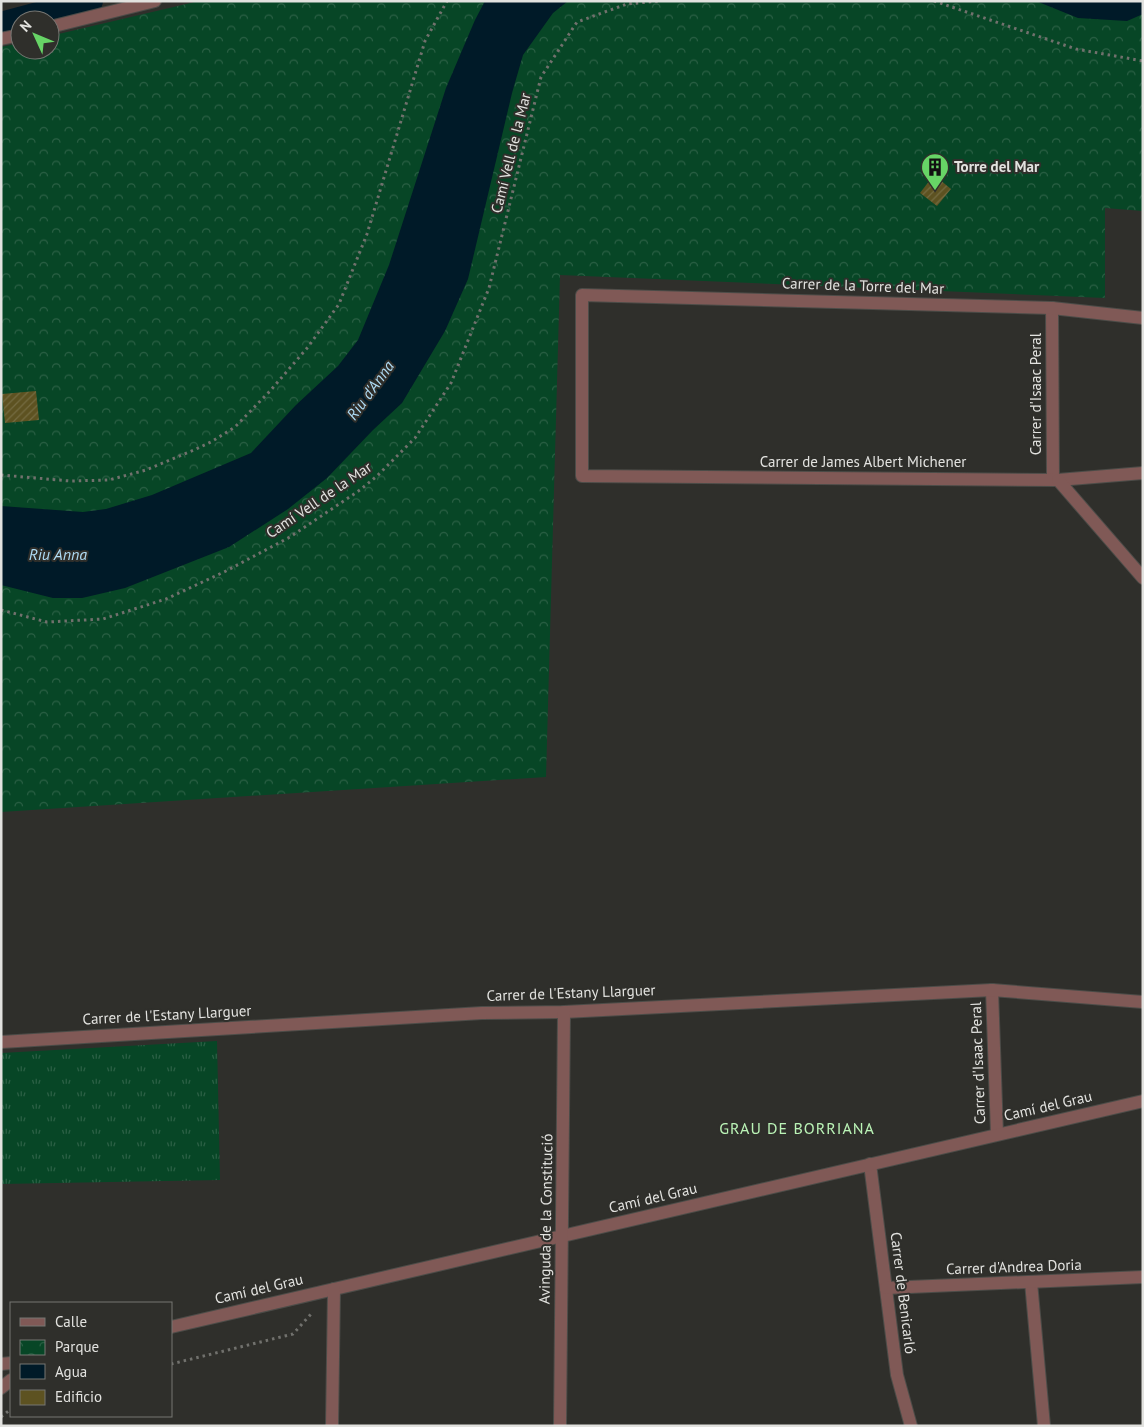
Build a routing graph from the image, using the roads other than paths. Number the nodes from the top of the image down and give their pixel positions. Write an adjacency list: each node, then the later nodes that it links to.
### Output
1 (155, 1): 2 (street)
2 (60, 25)
3 (1052, 308): 4 (street, Carrer de la Torre del Mar); 6 (street, Carrer de la Torre del Mar); 7 (street, Carrer d'Isaac Peral)
4 (1143, 318)
5 (1143, 473): 7 (street, Carrer de James Albert Michener)
6 (582, 476): 7 (street, Carrer de James Albert Michener)
7 (1055, 480): 8 (street)
8 (1143, 578)
9 (992, 990): 10 (street, Carrer de l'Estany Llarguer); 11 (street, Carrer de l'Estany Llarguer); 14 (street, Carrer d'Isaac Peral)
10 (1143, 1002)
11 (564, 1012): 12 (street, Carrer de l'Estany Llarguer); 16 (street, Avinguda de la Constitució)
12 (1, 1042)
13 (1143, 1101): 14 (street, Camí del Grau)
14 (997, 1134): 15 (street, Camí del Grau)
15 (870, 1164): 16 (street, Camí del Grau); 19 (street, Carrer de Benicarló)
16 (562, 1236): 20 (street, Camí del Grau); 23 (street, Avinguda de la Constitució)
17 (1143, 1277): 18 (street, Carrer d'Andrea Doria)
18 (1031, 1282): 19 (street, Carrer d'Andrea Doria); 25 (street)
19 (886, 1288): 24 (street, Carrer de Benicarló)
20 (334, 1289): 21 (street, Camí del Grau); 22 (street)
21 (172, 1327)
22 (332, 1426)
23 (560, 1426)
24 (911, 1426)
25 (1044, 1426)

